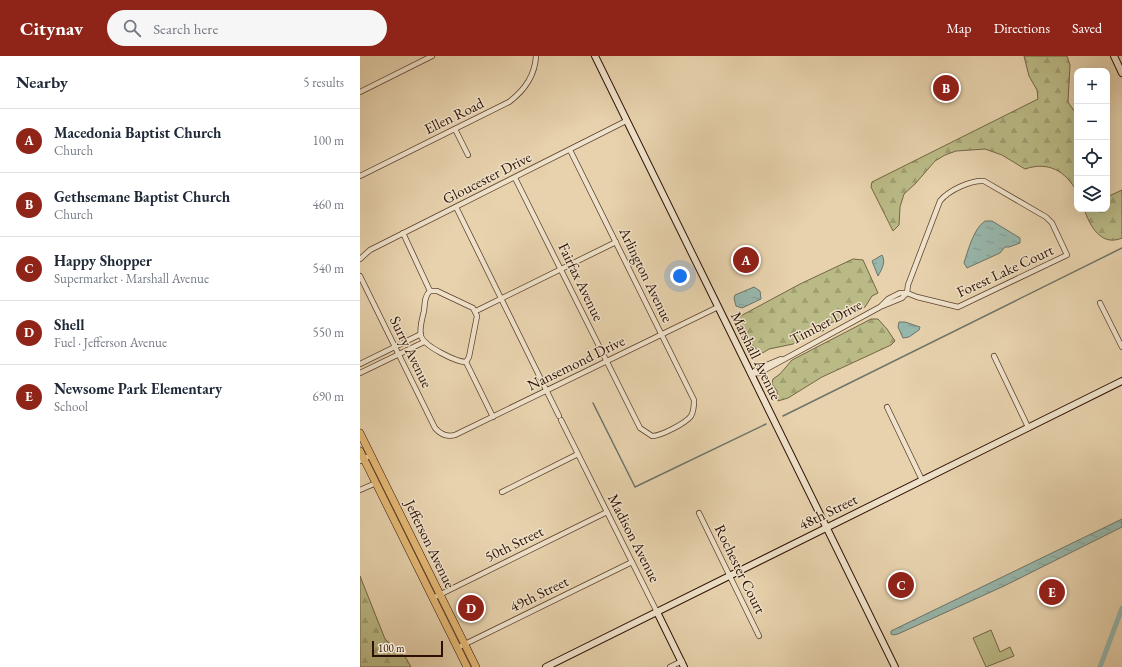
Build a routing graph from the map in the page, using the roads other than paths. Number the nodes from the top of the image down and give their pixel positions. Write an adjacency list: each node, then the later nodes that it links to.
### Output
1 (432, 56): 6 (street)
2 (536, 56): 8 (street, Ellen Road)
3 (595, 56): 7 (street, Marshall Avenue)
4 (1114, 56): 5 (street)
5 (1122, 73)
6 (360, 92)
7 (626, 121): 9 (street, Gloucester Drive); 23 (street, Marshall Avenue)
8 (455, 129): 10 (street); 11 (street, Ellen Road)
9 (570, 150): 12 (street, Gloucester Drive); 15 (street, Arlington Avenue)
10 (468, 155)
11 (360, 176)
12 (515, 178): 13 (street, Gloucester Drive); 17 (street, Fairfax Avenue)
13 (456, 207): 14 (street, Gloucester Drive); 21 (street, Madison Avenue)
14 (403, 233): 16 (street, Gloucester Drive); 19 (street)
15 (616, 242): 17 (street); 26 (street, Arlington Avenue)
16 (360, 259)
17 (562, 269): 21 (street); 32 (street, Fairfax Avenue)
18 (360, 276): 28 (street, Surry Avenue)
19 (430, 291): 24 (street); 25 (street)
20 (907, 293): 20 (street, Forest Lake Court); 36 (street, Timber Drive)
21 (501, 299): 24 (street); 38 (street, Madison Avenue)
22 (1100, 303): 29 (street)
23 (718, 307): 26 (street, Nansemond Drive); 36 (street, Marshall Avenue)
24 (476, 311): 33 (street)
25 (421, 334): 27 (street); 28 (street)
26 (661, 335): 32 (street, Nansemond Drive); 44 (street, Arlington Avenue)
27 (424, 342): 30 (street); 33 (street)
28 (394, 347): 30 (street, Surry Avenue); 34 (street)
29 (1122, 347)
30 (398, 355): 35 (street); 43 (street, Surry Avenue)
31 (994, 356): 41 (street)
32 (607, 361): 38 (street, Nansemond Drive); 44 (street, Fairfax Avenue)
33 (466, 362): 40 (street)
34 (360, 364)
35 (360, 373)
36 (751, 374): 55 (street, Marshall Avenue)
37 (1122, 381): 41 (street, 48th Street)
38 (547, 391): 40 (street, Nansemond Drive); 46 (street, Madison Avenue)
39 (887, 407): 49 (street)
40 (493, 417): 43 (street, Nansemond Drive)
41 (1028, 427): 49 (street, 48th Street)
42 (360, 433): 47 (main road, Jefferson Avenue)
43 (443, 435)
44 (652, 436)
45 (360, 451): 48 (main road, Jefferson Avenue)
46 (578, 454): 52 (street); 53 (street, Madison Avenue)
47 (371, 455): 48 (street); 58 (main road, Jefferson Avenue)
48 (362, 460): 50 (main road, Jefferson Avenue)
49 (922, 480): 55 (street, 48th Street)
50 (376, 483): 51 (street); 59 (main road, Jefferson Avenue)
51 (360, 490)
52 (502, 492)
53 (607, 512): 56 (street, Madison Avenue); 58 (street, 50th Street)
54 (699, 513): 57 (street, Rochester Court)
55 (826, 528): 57 (street, 48th Street); 69 (street, Marshall Avenue)
56 (632, 562): 60 (street, Madison Avenue); 62 (street, 49th Street)
57 (729, 576): 60 (street, 48th Street); 61 (street, Rochester Court)
58 (440, 594): 59 (street, 50th Street); 62 (main road, Jefferson Avenue)
59 (433, 598): 63 (main road, Jefferson Avenue)
60 (657, 612): 64 (street, Madison Avenue); 67 (street, 48th Street)
61 (759, 636)
62 (465, 644): 63 (street, 49th Street); 66 (main road, Jefferson Avenue)
63 (458, 648): 65 (main road, Jefferson Avenue)
64 (683, 664): 68 (street)
65 (467, 667)
66 (476, 667)
67 (546, 667)
68 (670, 667)
69 (895, 667)

